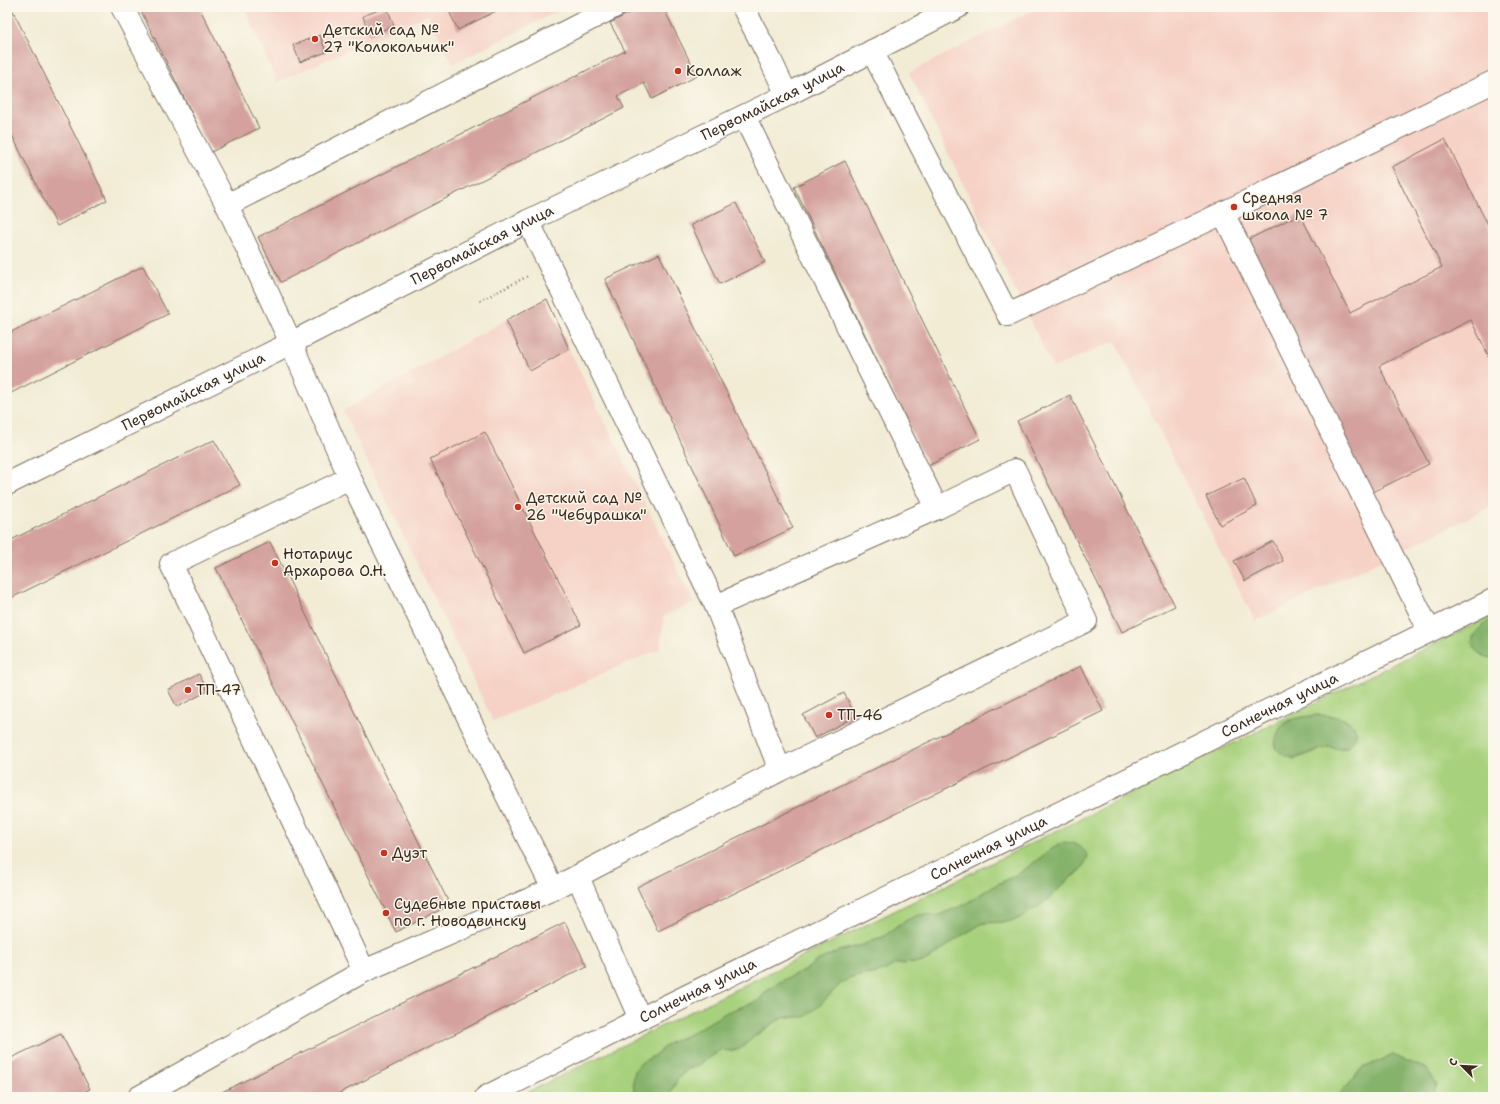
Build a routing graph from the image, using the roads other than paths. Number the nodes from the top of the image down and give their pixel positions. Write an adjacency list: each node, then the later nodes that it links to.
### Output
1 (122, 7): 9 (street)
2 (614, 7): 9 (street)
3 (743, 7): 7 (street)
4 (958, 7): 5 (street, Первомайская улица)
5 (872, 51): 7 (street, Первомайская улица); 10 (street)
6 (1493, 82): 10 (street)
7 (787, 95): 8 (street, Первомайская улица)
8 (744, 116): 11 (street, Первомайская улица); 15 (street)
9 (227, 205): 12 (street)
10 (1223, 213): 18 (street)
11 (528, 221): 12 (street, Первомайская улица); 17 (street)
12 (291, 343): 13 (street); 14 (street, Первомайская улица)
13 (350, 478): 21 (street); 22 (street)
14 (7, 484)
15 (937, 508): 17 (street); 19 (street)
16 (1493, 600): 18 (street, Солнечная улица)
17 (716, 606): 19 (street)
18 (1429, 630): 23 (street, Солнечная улица)
19 (780, 770): 20 (street)
20 (578, 877): 21 (street); 23 (street)
21 (554, 889): 22 (street)
22 (364, 971): 24 (street)
23 (640, 1019): 25 (street, Солнечная улица)
24 (139, 1097)
25 (486, 1097)

